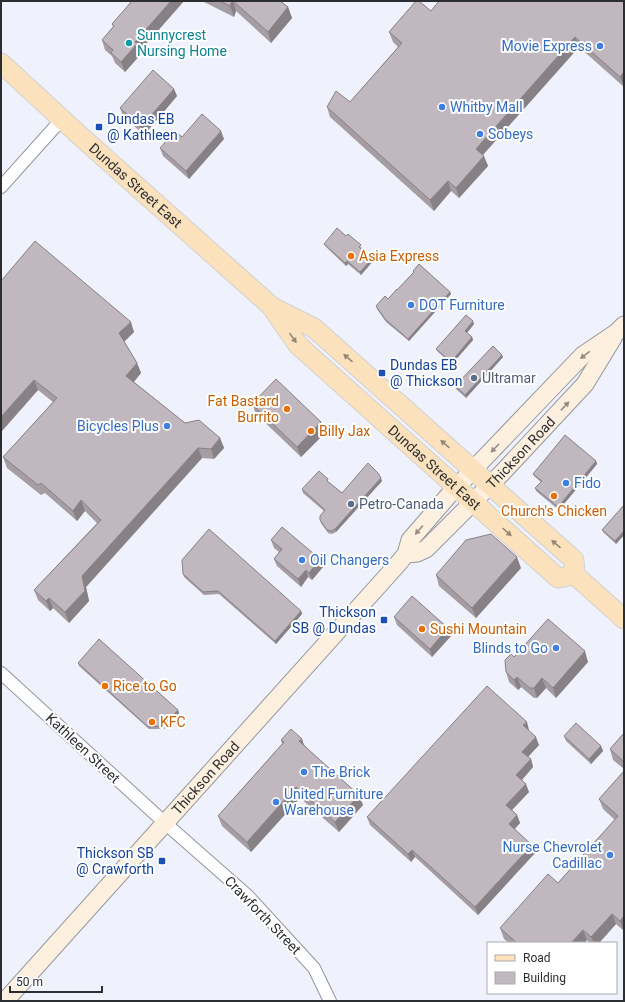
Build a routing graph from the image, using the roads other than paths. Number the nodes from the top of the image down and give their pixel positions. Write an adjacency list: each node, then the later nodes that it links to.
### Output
1 (1, 63): 2 (main road, Dundas Street East)
2 (62, 119): 3 (street); 4 (main road, Dundas Street East)
3 (1, 187)
4 (271, 306): 6 (main road, Dundas Street East, one-way to 4); 8 (main road, Dundas Street East, one-way to 8)
5 (621, 329): 6 (main road, Thickson Road, one-way to 6); 7 (main road, Thickson Road, one-way to 5)
6 (474, 470): 7 (main road, Dundas Street East); 8 (main road, Thickson Road)
7 (490, 485): 9 (main road, Thickson Road); 11 (main road, Dundas Street East, one-way to 7)
8 (458, 487): 9 (main road, Dundas Street East); 10 (main road, Thickson Road, one-way to 10)
9 (474, 501): 10 (main road, Thickson Road); 11 (main road, Dundas Street East, one-way to 11)
10 (406, 554): 14 (main road, Thickson Road)
11 (575, 575): 12 (main road)
12 (624, 619)
13 (1, 673): 14 (street, Kathleen Street)
14 (164, 824): 15 (main road, Thickson Road); 16 (street, Crawforth Street)
15 (5, 1001)
16 (330, 1001)

